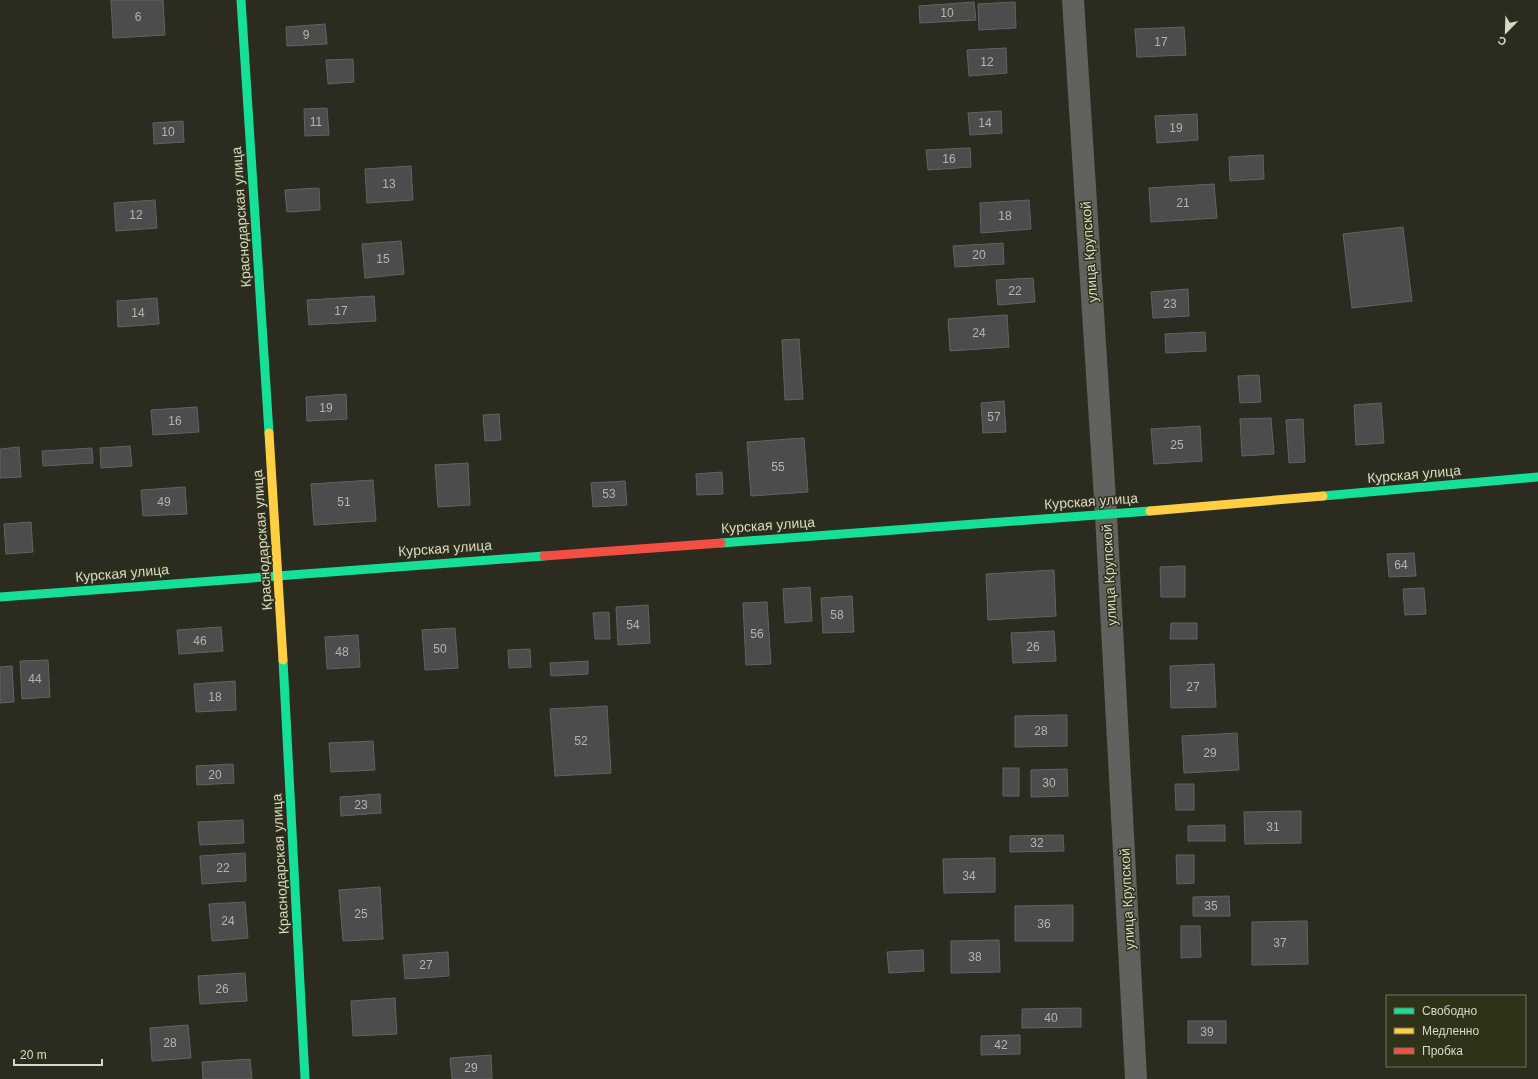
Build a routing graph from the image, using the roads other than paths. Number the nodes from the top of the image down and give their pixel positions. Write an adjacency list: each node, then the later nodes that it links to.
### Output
1 (241, 0): 5 (street, Краснодарская улица)
2 (1073, 0): 4 (street, улица Крупской)
3 (1538, 477): 4 (street, Курская улица)
4 (1106, 515): 5 (street, Курская улица); 8 (street, улица Крупской)
5 (278, 575): 6 (street, Курская улица); 7 (street, Краснодарская улица)
6 (0, 597)
7 (305, 1079)
8 (1136, 1079)

